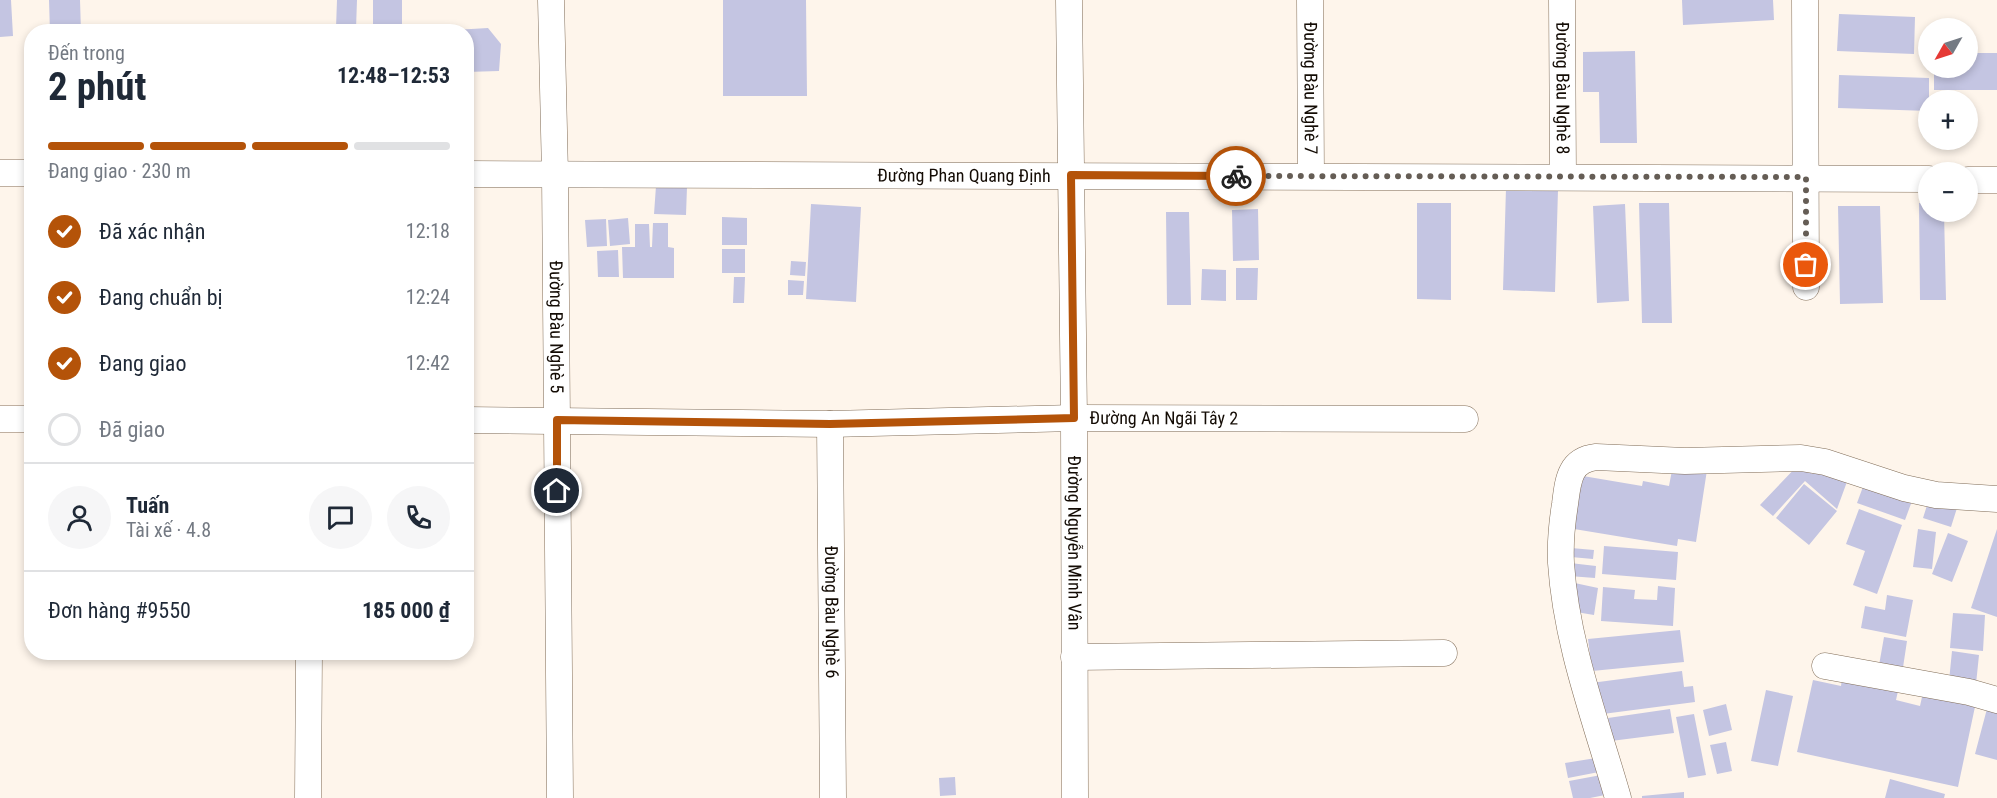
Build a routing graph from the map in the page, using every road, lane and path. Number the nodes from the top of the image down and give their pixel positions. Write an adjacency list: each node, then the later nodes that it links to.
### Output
1 (551, 0): 9 (street, Đường Bàu Nghè 5)
2 (1069, 0): 10 (street, Đường Nguyễn Minh Vân)
3 (1310, 0): 11 (street, Đường Bàu Nghè 7)
4 (1562, 0): 12 (street, Đường Bàu Nghè 8)
5 (1805, 0): 13 (street)
6 (0, 173): 7 (street)
7 (24, 173)
8 (474, 174): 9 (street, Đường Phan Quang Định)
9 (555, 174): 10 (street, Đường Phan Quang Định); 23 (street, Đường Bàu Nghè 5)
10 (1071, 175): 11 (street, Đường Phan Quang Định); 18 (street, Đường Nguyễn Minh Vân)
11 (1311, 176): 12 (street, Đường Phan Quang Định)
12 (1563, 177): 13 (street, Đường Phan Quang Định)
13 (1806, 177): 14 (street, Đường Phan Quang Định); 17 (street)
14 (1918, 179)
15 (1978, 180): 16 (street)
16 (1997, 180)
17 (1806, 287)
18 (1074, 418): 21 (street, Đường An Ngãi Tây 2); 24 (street, Đường An Ngãi Tây 2); 27 (street, Đường Nguyễn Minh Vân)
19 (0, 419): 20 (street)
20 (24, 419)
21 (1465, 419)
22 (474, 420): 23 (street, Đường An Ngãi Tây 2)
23 (557, 420): 24 (street, Đường An Ngãi Tây 2); 32 (street, Đường Bàu Nghè 5)
24 (830, 424): 33 (street, Đường Bàu Nghè 6)
25 (1997, 499): 35 (street)
26 (1444, 653): 27 (street)
27 (1074, 657): 34 (street, Đường Nguyễn Minh Vân)
28 (309, 660): 31 (street)
29 (1825, 666): 30 (street)
30 (1997, 700)
31 (308, 798)
32 (560, 798)
33 (833, 798)
34 (1075, 798)
35 (1618, 798)

